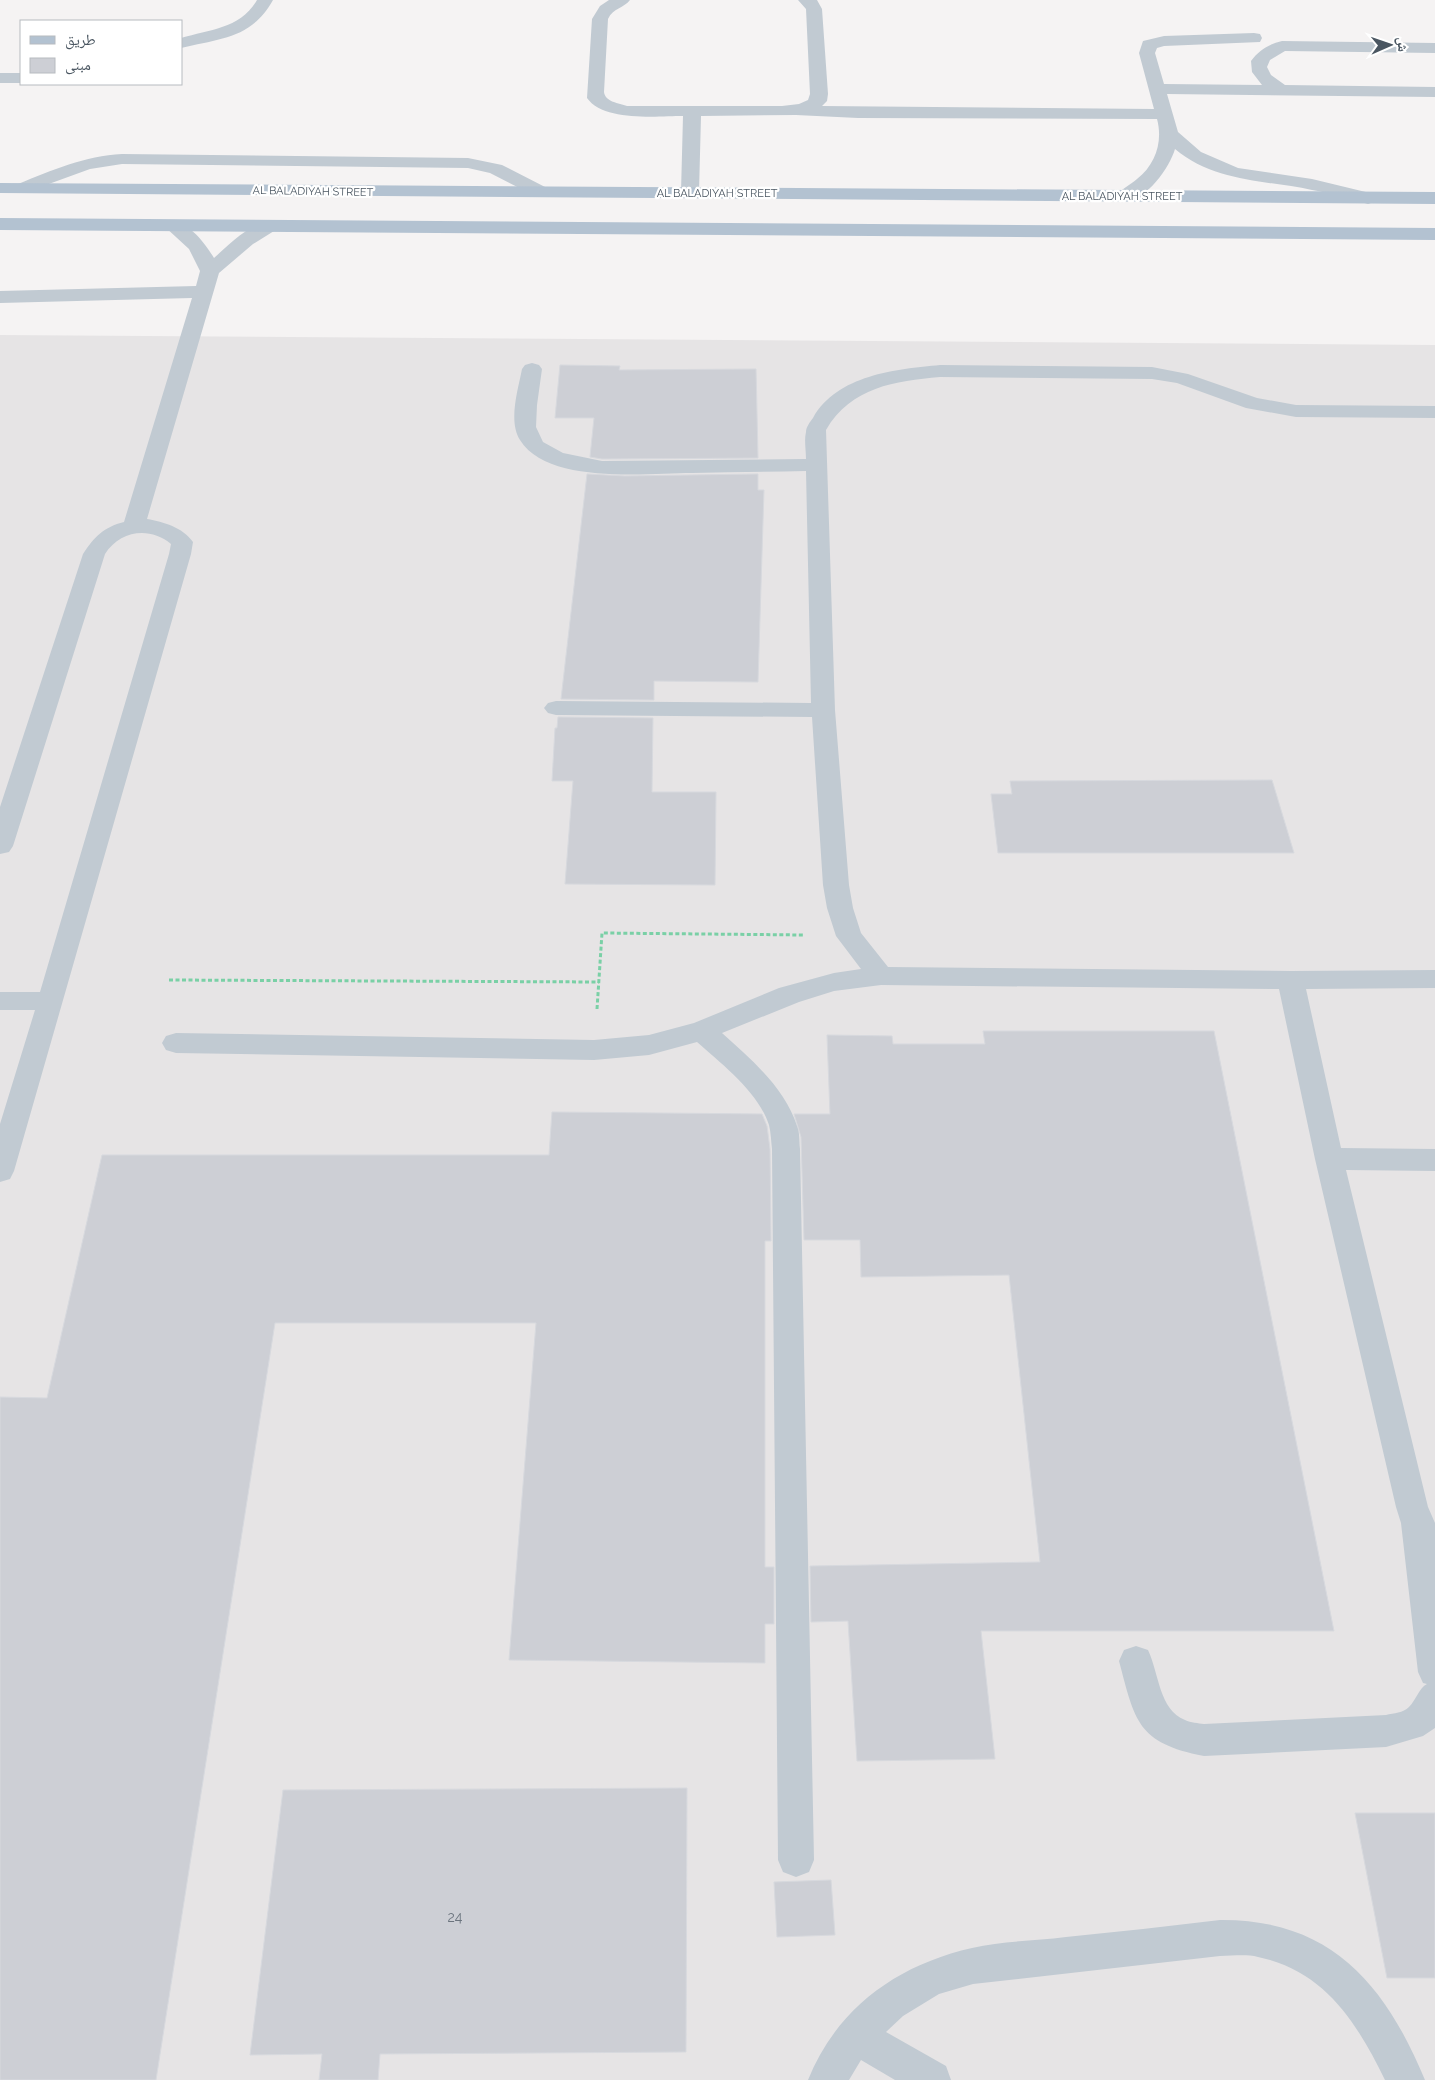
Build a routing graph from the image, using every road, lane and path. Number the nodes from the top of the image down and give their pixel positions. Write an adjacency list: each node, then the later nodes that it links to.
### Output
1 (265, 0): 5 (lane)
2 (622, 0): 13 (lane)
3 (806, 0): 12 (lane)
4 (1254, 38): 9 (lane)
5 (182, 43)
6 (1435, 48): 10 (lane)
7 (0, 78): 8 (lane)
8 (20, 78)
9 (1157, 89): 10 (lane); 14 (lane)
10 (1281, 90): 11 (lane)
11 (1435, 92)
12 (797, 110): 13 (lane); 14 (lane)
13 (692, 112): 19 (lane)
14 (1165, 114): 15 (lane)
15 (1170, 133): 20 (lane); 21 (lane)
16 (0, 188): 17 (main road, AL BALADIYAH STREET)
17 (24, 188): 18 (main road, AL BALADIYAH STREET); 18 (lane)
18 (541, 192): 19 (main road, AL BALADIYAH STREET)
19 (690, 192): 20 (main road, AL BALADIYAH STREET)
20 (1125, 196): 21 (main road, AL BALADIYAH STREET)
21 (1368, 198): 22 (main road, AL BALADIYAH STREET)
22 (1435, 198)
23 (0, 224): 24 (main road)
24 (173, 226): 25 (main road); 27 (lane)
25 (268, 227): 26 (main road); 27 (lane)
26 (1435, 234)
27 (210, 271): 28 (lane)
28 (204, 292): 29 (lane); 33 (lane)
29 (0, 297)
30 (532, 369): 32 (lane)
31 (1435, 412): 32 (lane)
32 (817, 465): 35 (lane)
33 (134, 526): 36 (lane); 44 (lane)
34 (556, 708): 35 (lane)
35 (823, 710): 37 (lane)
36 (0, 846)
37 (849, 936): 38 (lane); 42 (path)
38 (881, 976): 41 (lane); 45 (lane)
39 (1435, 979): 41 (lane)
40 (169, 980): 42 (path)
41 (1291, 980): 48 (lane)
42 (599, 982): 47 (path)
43 (0, 1001): 44 (lane)
44 (51, 1001): 50 (lane)
45 (702, 1031): 47 (lane); 55 (lane)
46 (176, 1043): 47 (lane)
47 (594, 1050)
48 (1330, 1159): 49 (lane); 51 (lane)
49 (1435, 1160)
50 (0, 1171)
51 (1426, 1533): 53 (lane)
52 (1136, 1661): 54 (lane)
53 (1435, 1672)
54 (1435, 1697)
55 (796, 1860)
56 (855, 2036): 57 (lane); 58 (lane); 59 (lane)
57 (826, 2080)
58 (932, 2080)
59 (1406, 2080)

